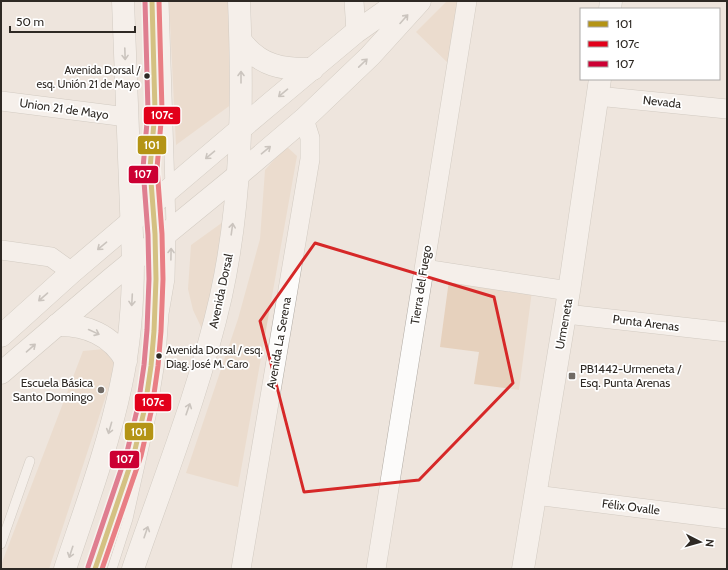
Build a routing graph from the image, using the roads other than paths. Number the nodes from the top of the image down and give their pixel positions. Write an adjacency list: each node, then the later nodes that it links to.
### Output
1 (123, 1): 15 (main road, one-way to 15)
2 (152, 1): 20 (lane)
3 (164, 1): 19 (lane)
4 (239, 1): 10 (main road, Avenida Dorsal)
5 (354, 1): 9 (street)
6 (400, 1): 9 (main road)
7 (420, 1): 16 (main road, one-way to 7)
8 (467, 1): 25 (street, Tierra del Fuego)
9 (356, 32): 11 (main road)
10 (241, 41): 11 (main road); 17 (main road, Avenida Dorsal, one-way to 10)
11 (312, 69): 17 (main road, one-way to 17)
12 (598, 87): 14 (street, Nevada); 27 (main road, Urmeneta)
13 (1, 101): 15 (street, Union 21 de Mayo)
14 (727, 109)
15 (127, 118): 21 (main road)
16 (304, 118): 18 (main road, one-way to 16); 42 (street, Avenida La Serena)
17 (240, 130): 18 (main road, Avenida Dorsal); 19 (main road, one-way to 19)
18 (237, 176): 22 (main road); 41 (main road, Avenida Dorsal, one-way to 18)
19 (170, 189): 20 (main road); 22 (lane)
20 (152, 204): 21 (main road); 22 (lane)
21 (131, 221): 24 (main road); 26 (main road, one-way to 26)
22 (163, 236): 24 (main road); 39 (lane); 40 (lane, one-way to 22)
23 (1, 250): 26 (street)
24 (133, 261): 29 (main road); 32 (main road, one-way to 32)
25 (424, 269): 27 (street); 43 (street, Tierra del Fuego)
26 (72, 272): 31 (main road, one-way to 31)
27 (569, 291): 28 (main road, Urmeneta)
28 (566, 314): 30 (street, Punta Arenas); 35 (main road, Urmeneta)
29 (56, 326): 32 (main road, one-way to 32); 33 (main road, one-way to 29)
30 (727, 332)
31 (1, 336)
32 (126, 361): 38 (main road, one-way to 38)
33 (1, 373)
34 (30, 461): 37 (lane)
35 (535, 495): 36 (street, Félix Ovalle); 44 (main road, Urmeneta)
36 (727, 519)
37 (1, 544)
38 (65, 569)
39 (95, 569)
40 (112, 569)
41 (133, 569)
42 (241, 569)
43 (376, 569)
44 (523, 569)

